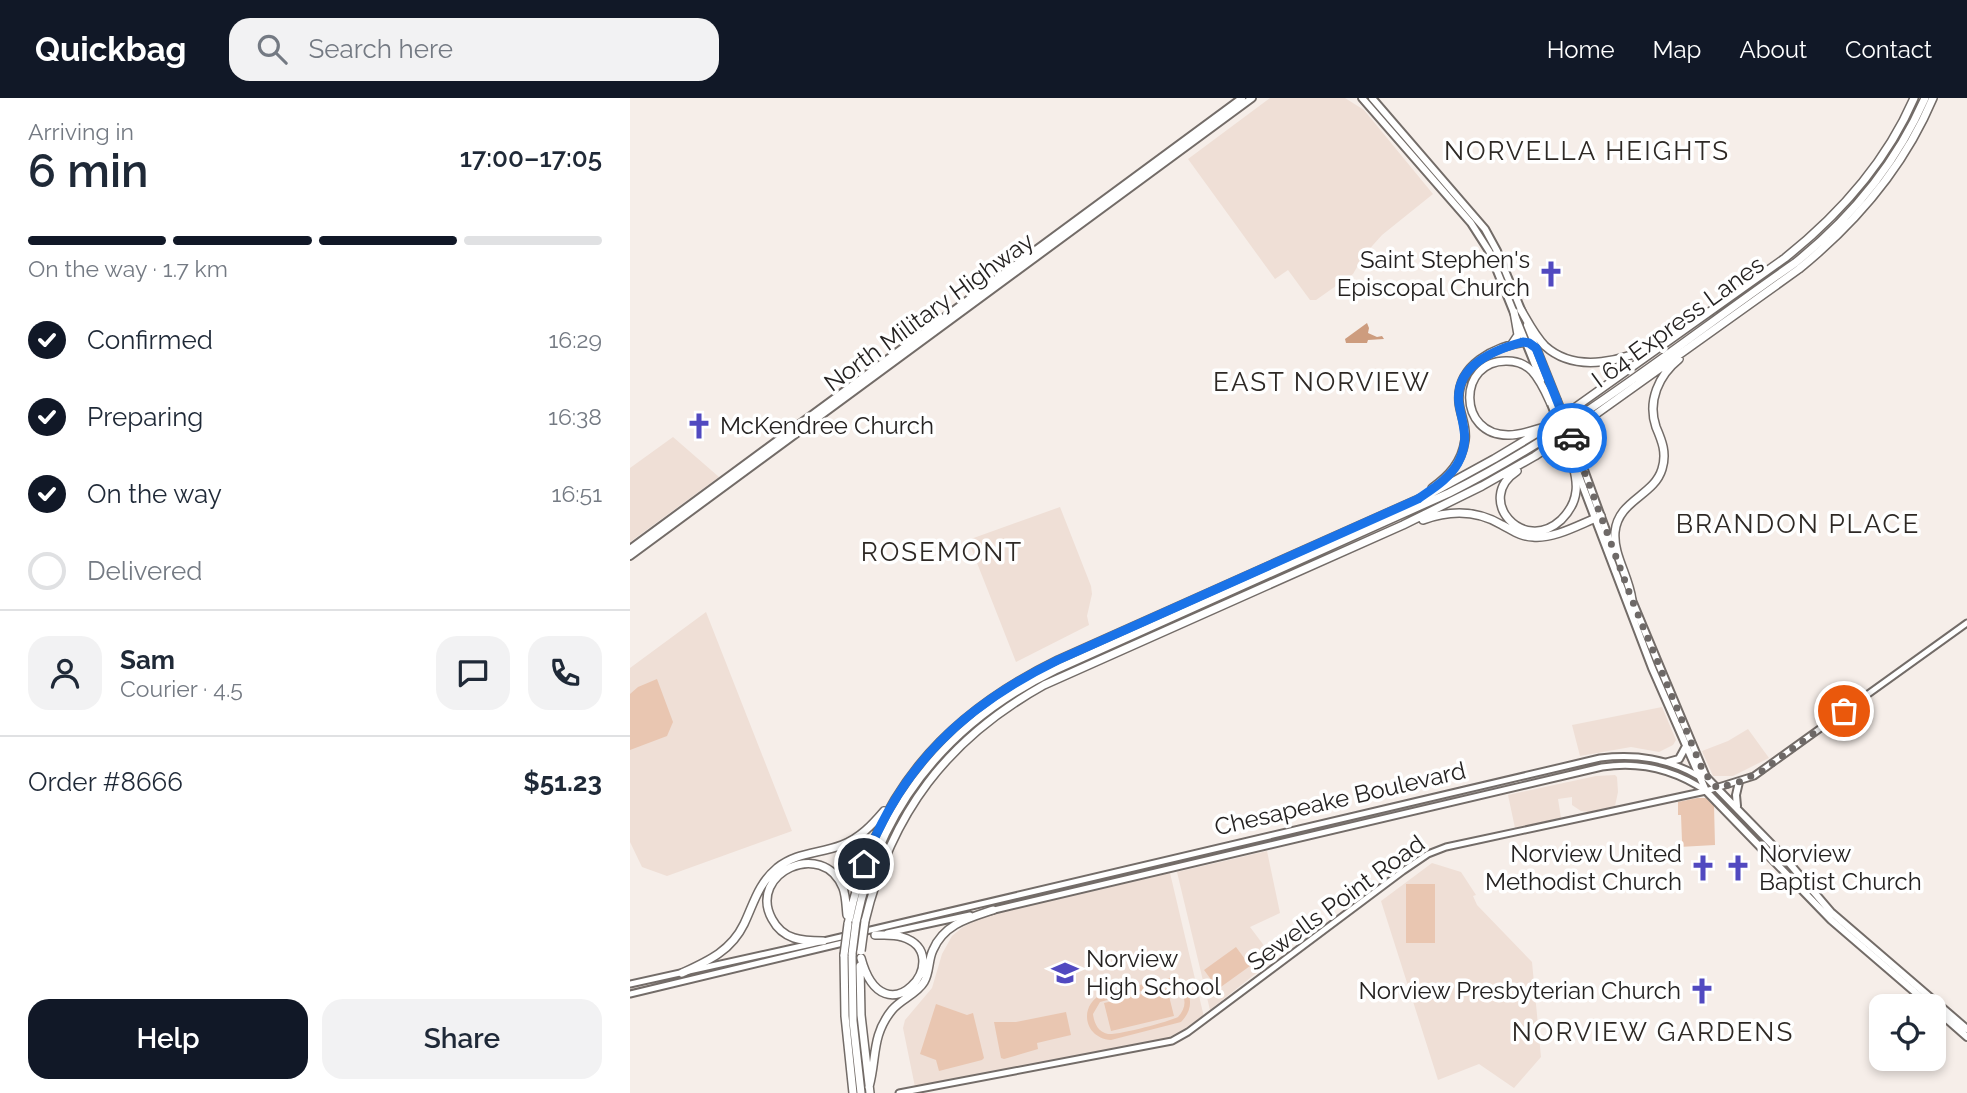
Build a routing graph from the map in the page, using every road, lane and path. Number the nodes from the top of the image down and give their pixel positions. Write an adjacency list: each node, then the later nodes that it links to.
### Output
1 (1241, 98): 21 (main road, North Military Highway)
2 (1252, 98): 22 (main road, North Military Highway)
3 (1362, 98): 8 (main road)
4 (1372, 98): 8 (main road)
5 (1914, 98): 9 (highway)
6 (1924, 98): 38 (highway, I 64 Express Lanes)
7 (1933, 98): 13 (highway)
8 (1518, 311): 9 (highway); 10 (main road); 11 (highway); 12 (main road)
9 (1679, 334): 15 (highway)
10 (1526, 342): 11 (highway); 12 (highway); 14 (main road)
11 (1510, 346): 18 (highway)
12 (1536, 348): 14 (main road)
13 (1687, 349): 17 (highway); 23 (highway)
14 (1554, 402): 15 (highway); 16 (main road, bridge)
15 (1549, 426): 18 (highway)
16 (1573, 451): 17 (highway); 19 (main road)
17 (1535, 456): 20 (highway)
18 (1418, 499): 35 (highway)
19 (1598, 517): 20 (highway); 23 (main road); 25 (main road)
20 (1360, 544): 41 (highway, bridge)
21 (630, 549)
22 (630, 556)
23 (1632, 600): 32 (main road)
24 (1967, 623): 31 (main road, Sewells Point Road)
25 (1685, 746): 27 (main road); 29 (main road)
26 (1600, 758): 27 (main road, Chesapeake Boulevard); 28 (main road); 40 (main road, Chesapeake Boulevard)
27 (1668, 762): 29 (main road, Chesapeake Boulevard)
28 (1602, 767): 30 (main road, Chesapeake Boulevard); 37 (main road, Chesapeake Boulevard)
29 (1697, 775): 32 (main road, Chesapeake Boulevard); 33 (main road)
30 (1686, 779): 33 (main road, Chesapeake Boulevard); 34 (main road)
31 (1739, 782): 32 (main road, Sewells Point Road); 36 (main road)
32 (1717, 788): 33 (main road, Sewells Point Road); 36 (main road, Chesapeake Boulevard)
33 (1706, 791): 34 (main road, Sewells Point Road); 45 (main road, Chesapeake Boulevard)
34 (1685, 796): 51 (main road, Sewells Point Road)
35 (896, 797): 38 (highway); 42 (highway)
36 (1737, 808): 47 (main road, Chesapeake Boulevard)
37 (993, 910): 39 (main road, Chesapeake Boulevard); 49 (highway)
38 (852, 923): 40 (highway); 50 (highway, bridge)
39 (875, 935): 41 (highway); 44 (main road, Chesapeake Boulevard)
40 (823, 941): 42 (main road, Chesapeake Boulevard)
41 (861, 955): 49 (highway)
42 (682, 973): 43 (main road, Chesapeake Boulevard)
43 (630, 984)
44 (630, 994)
45 (1917, 994)
46 (1946, 1019): 48 (main road, Chesapeake Boulevard)
47 (1967, 1029)
48 (1967, 1037)
49 (870, 1089)
50 (857, 1091)
51 (899, 1093)

